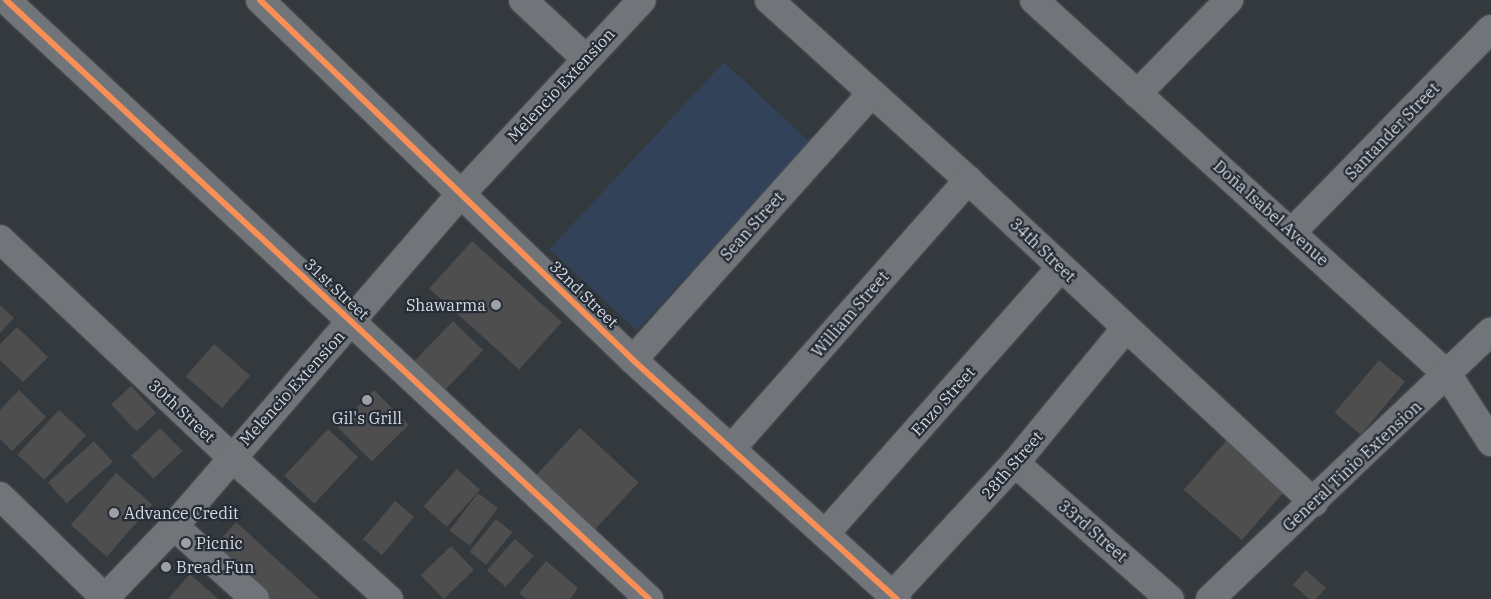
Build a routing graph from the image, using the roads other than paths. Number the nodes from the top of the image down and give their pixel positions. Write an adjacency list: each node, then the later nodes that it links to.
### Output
1 (6, 0): 17 (street, 31st Street)
2 (260, 0): 13 (street, 32nd Street)
3 (523, 0): 9 (street)
4 (642, 0): 9 (street, Melencio Extension)
5 (769, 0): 10 (street, 34th Street)
6 (1034, 0): 11 (street, Doña Isabel Avenue)
7 (1229, 0): 11 (street)
8 (1491, 29): 14 (street, Santander Street)
9 (585, 58): 13 (street, Melencio Extension)
10 (872, 93): 12 (street, 34th Street); 20 (street, Sean Street)
11 (1137, 94): 14 (street, Doña Isabel Avenue)
12 (968, 180): 16 (street, 34th Street); 23 (street, William Street)
13 (461, 194): 17 (street, Melencio Extension); 20 (street, 32nd Street)
14 (1292, 232): 21 (street, Doña Isabel Avenue)
15 (0, 239): 24 (street, 30th Street)
16 (1061, 268): 18 (street, 34th Street); 29 (street, Enzo Street)
17 (352, 322): 24 (street, Melencio Extension); 34 (street, 31st Street)
18 (1125, 329): 25 (street, 28th Street); 27 (street, 34th Street)
19 (1491, 331): 21 (street, General Tinio Extension)
20 (633, 360): 23 (street, 32nd Street)
21 (1448, 375): 22 (street, Doña Isabel Avenue); 27 (street, General Tinio Extension)
22 (1491, 442)
23 (731, 449): 29 (street, 32nd Street)
24 (230, 456): 28 (street, Melencio Extension); 33 (street, 30th Street)
25 (1016, 463): 30 (street, 28th Street); 35 (street, 33rd Street)
26 (0, 496): 31 (street)
27 (1314, 503): 36 (street, General Tinio Extension)
28 (174, 526): 31 (street, Melencio Extension); 32 (street)
29 (825, 534): 30 (street, 32nd Street)
30 (895, 597)
31 (105, 599)
32 (255, 599)
33 (389, 599)
34 (649, 599)
35 (1170, 599)
36 (1210, 599)

